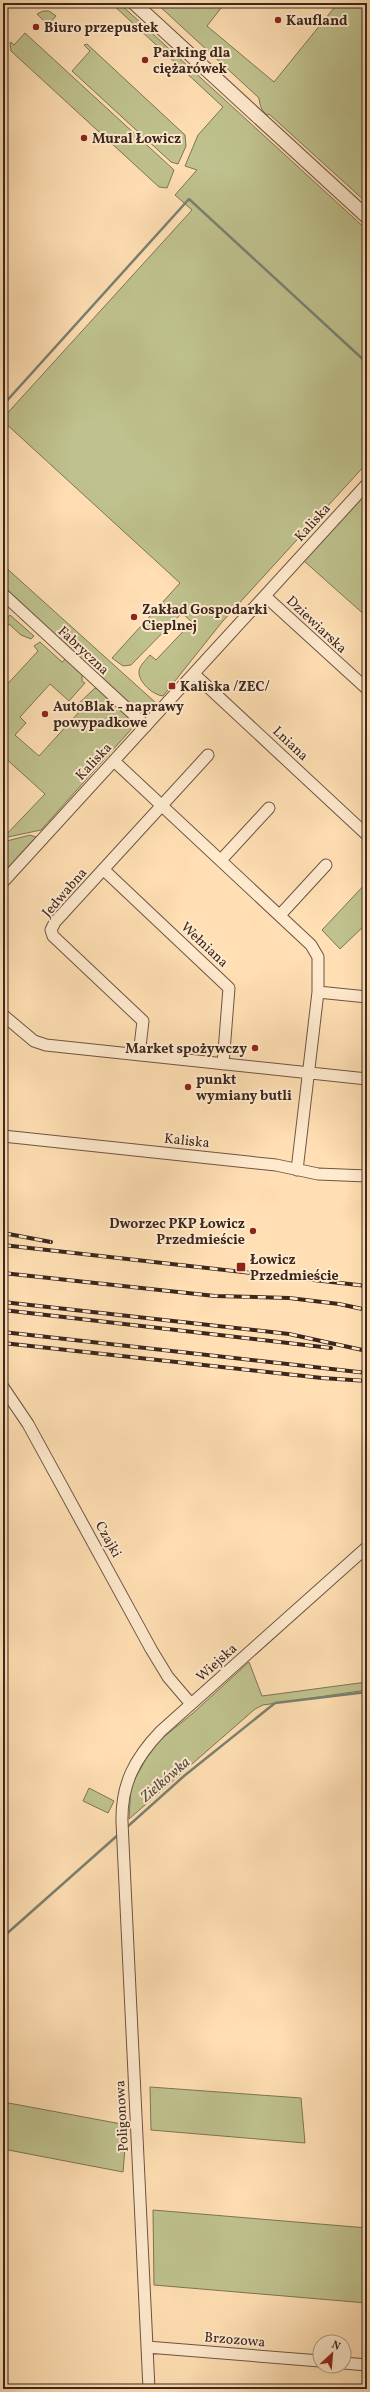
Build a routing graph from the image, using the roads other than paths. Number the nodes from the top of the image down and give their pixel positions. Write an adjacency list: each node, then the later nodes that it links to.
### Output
1 (134, 3): 2 (street)
2 (367, 217)
3 (367, 484): 5 (street, Kaliska)
4 (3, 594): 8 (street, Fabryczna)
5 (265, 596): 6 (street, Kaliska); 7 (street, Dziewiarska)
6 (194, 674): 8 (street, Kaliska); 13 (street, Lniana)
7 (367, 689)
8 (146, 726): 10 (street, Kaliska)
9 (208, 755): 11 (street, Jedwabna)
10 (114, 761): 11 (street); 17 (street, Kaliska)
11 (162, 805): 14 (street); 16 (street, Jedwabna)
12 (269, 808): 14 (street)
13 (367, 835)
14 (221, 860): 18 (street)
15 (326, 865): 18 (street)
16 (104, 870): 22 (street, Jedwabna); 23 (street, Wełniana)
17 (3, 882)
18 (280, 915): 19 (street)
19 (318, 992): 20 (street); 24 (street)
20 (367, 997)
21 (3, 1015): 22 (street)
22 (139, 1055): 23 (street)
23 (223, 1064): 24 (street)
24 (309, 1073): 25 (street); 27 (street)
25 (367, 1079)
26 (3, 1136): 27 (street, Kaliska)
27 (297, 1170): 28 (street, Kaliska)
28 (367, 1176)
29 (3, 1386): 31 (street, Czajki)
30 (367, 1547): 31 (street, Wiejska)
31 (191, 1704): 32 (street, Wiejska)
32 (122, 1822): 33 (street, Poligonowa)
33 (147, 2347): 34 (street, Brzozowa); 37 (street, Poligonowa)
34 (312, 2360)
35 (352, 2364): 36 (street)
36 (367, 2365)
37 (149, 2389)

